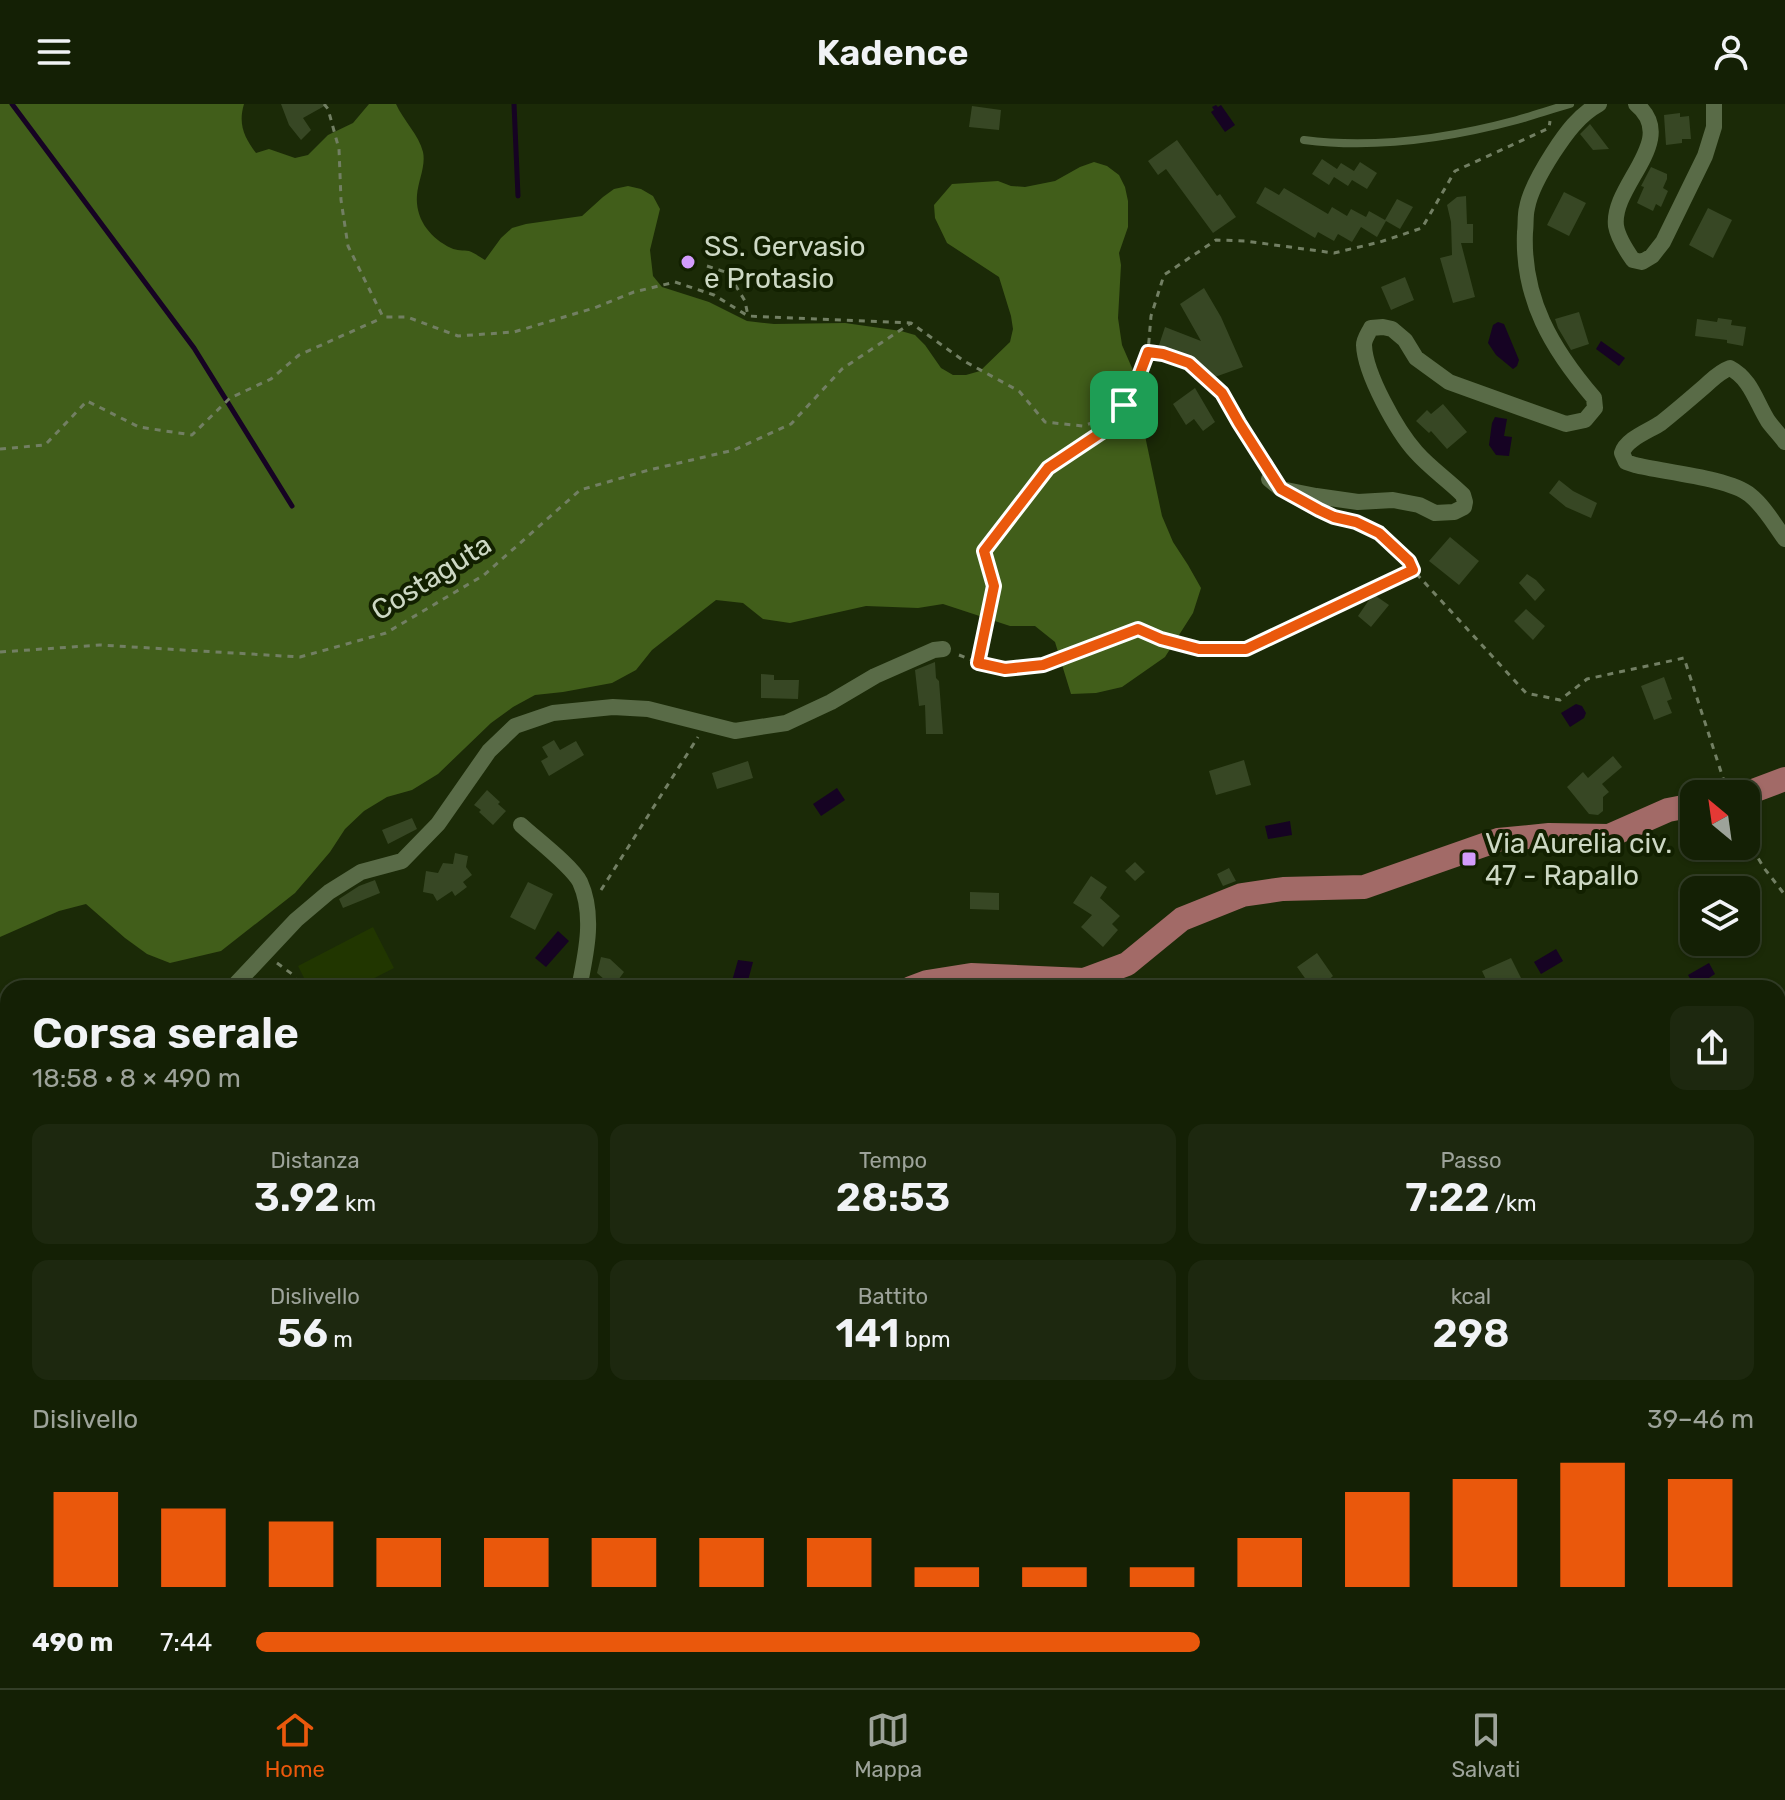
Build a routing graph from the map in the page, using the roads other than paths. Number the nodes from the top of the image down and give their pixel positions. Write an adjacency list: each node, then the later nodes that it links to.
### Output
1 (1570, 104): 5 (lane)
2 (1597, 104): 7 (street)
3 (1636, 104): 4 (street)
4 (1714, 104)
5 (1304, 140)
6 (1785, 442): 8 (street)
7 (1275, 484)
8 (1785, 539)
9 (943, 649): 14 (street)
10 (1785, 779): 11 (main road)
11 (1760, 788)
12 (1680, 808): 18 (main road)
13 (521, 825): 15 (street)
14 (240, 980)
15 (580, 980)
16 (940, 980): 17 (main road)
17 (1084, 980)
18 (1084, 980)

